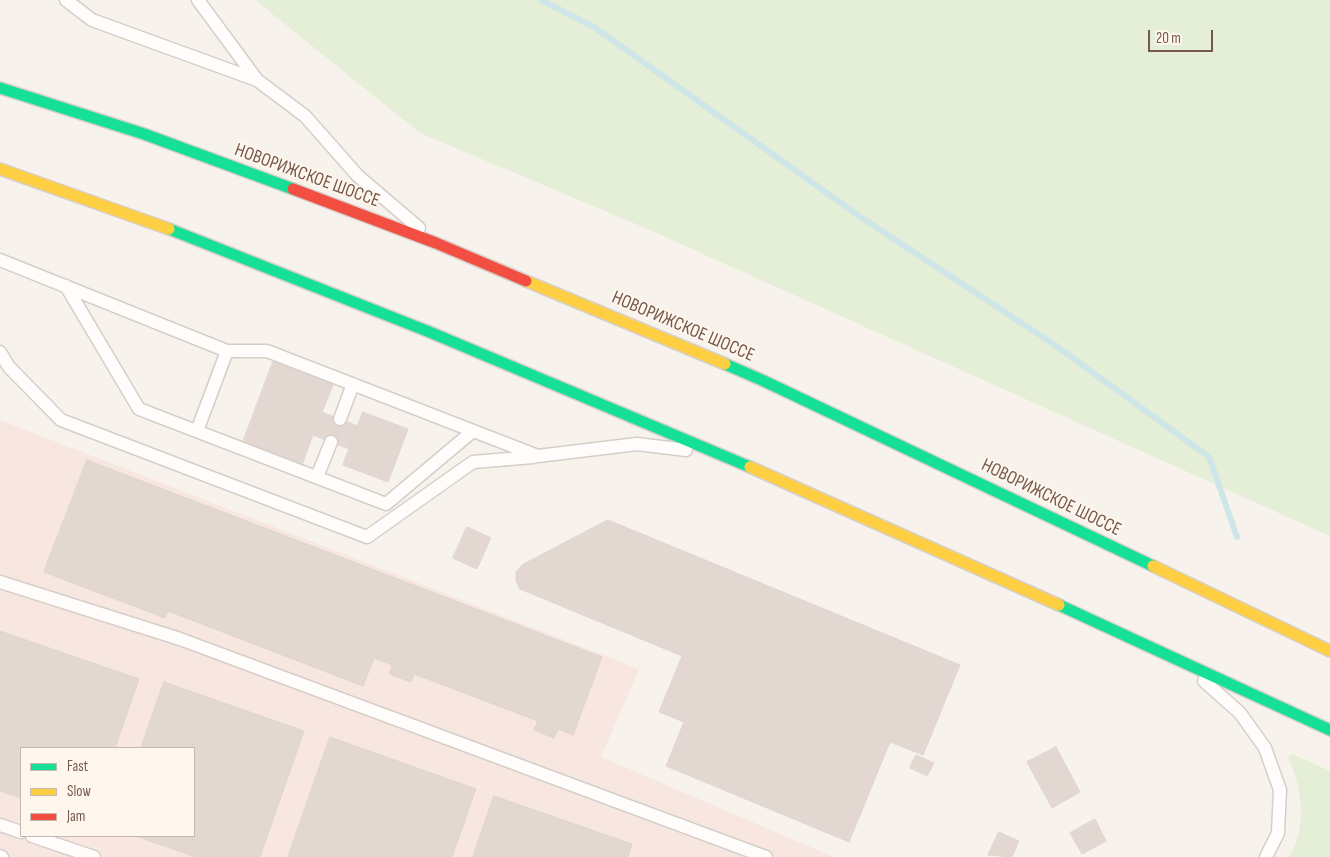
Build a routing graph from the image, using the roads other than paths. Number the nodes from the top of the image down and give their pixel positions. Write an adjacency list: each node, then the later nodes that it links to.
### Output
1 (66, 0): 3 (lane)
2 (198, 0): 3 (lane)
3 (257, 80): 6 (lane)
4 (0, 88): 6 (highway, НОВОРИЖСКОЕ ШОССЕ)
5 (0, 169): 16 (highway)
6 (436, 242): 20 (highway, НОВОРИЖСКОЕ ШОССЕ)
7 (0, 260): 8 (lane)
8 (66, 286): 9 (lane); 13 (lane)
9 (227, 351): 11 (lane); 13 (lane)
10 (0, 352): 17 (lane)
11 (353, 384): 12 (lane); 14 (lane)
12 (340, 419)
13 (196, 431): 18 (lane)
14 (474, 432): 17 (lane); 18 (lane)
15 (331, 442): 18 (lane)
16 (721, 454): 17 (lane); 21 (highway)
17 (538, 456)
18 (317, 478)
19 (0, 582): 27 (lane)
20 (1330, 652)
21 (1177, 658): 22 (highway); 28 (lane)
22 (1330, 730)
23 (0, 825): 24 (lane)
24 (20, 832)
25 (35, 837): 26 (lane)
26 (94, 857)
27 (766, 857)
28 (1266, 857)

